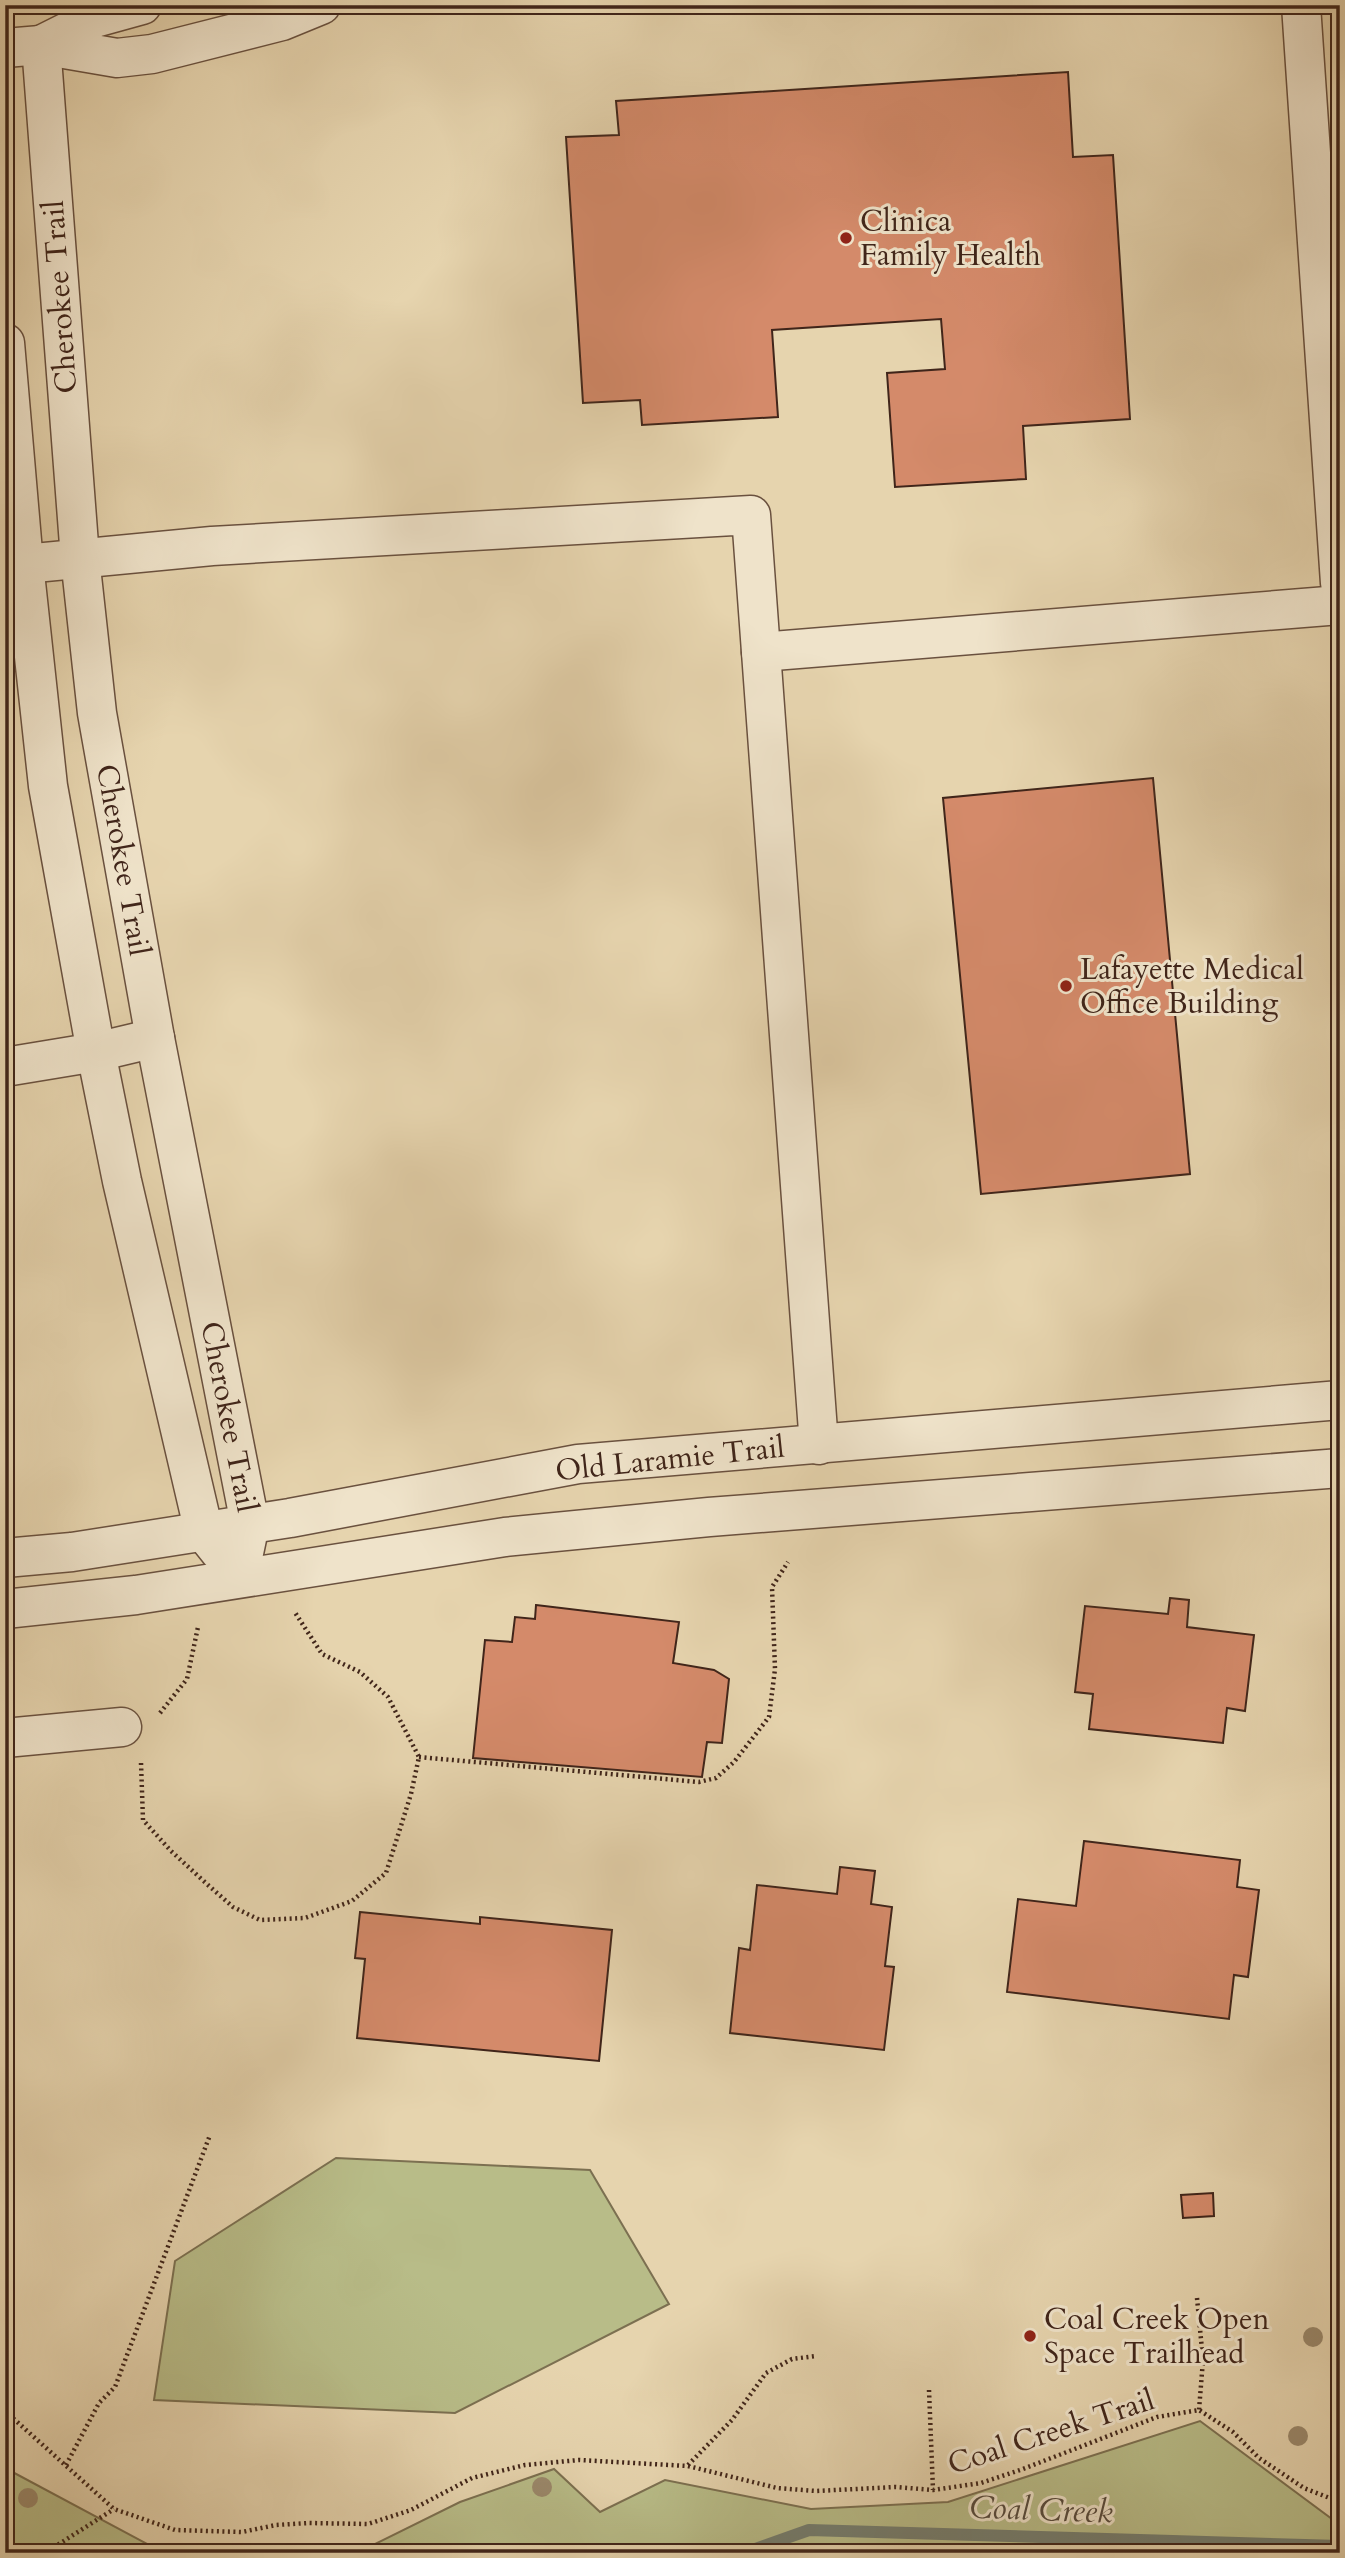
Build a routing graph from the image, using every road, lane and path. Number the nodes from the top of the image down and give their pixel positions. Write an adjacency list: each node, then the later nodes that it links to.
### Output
1 (142, 5): 4 (street)
2 (321, 5): 4 (street)
3 (1301, 5): 8 (street)
4 (23, 47): 6 (street, Cherokee Trail)
5 (5, 343): 7 (street, Cherokee Trail)
6 (80, 558): 7 (street); 10 (street); 11 (street, Cherokee Trail)
7 (24, 564): 12 (street, Cherokee Trail)
8 (1340, 583)
9 (1340, 605): 10 (street)
10 (761, 652): 15 (street)
11 (155, 1038): 12 (street); 17 (street, Cherokee Trail)
12 (96, 1052): 13 (street); 18 (street, Cherokee Trail)
13 (5, 1067)
14 (1340, 1400): 15 (street, Old Laramie Trail)
15 (819, 1444): 17 (street, Old Laramie Trail)
16 (1340, 1468): 21 (street, Old Laramie Trail)
17 (250, 1524): 18 (street, Old Laramie Trail); 21 (street, Cherokee Trail)
18 (204, 1532): 19 (street, Old Laramie Trail); 21 (street, Cherokee Trail)
19 (5, 1558)
20 (788, 1562): 27 (path)
21 (239, 1577): 23 (street, Old Laramie Trail)
22 (293, 1608): 27 (path)
23 (5, 1609)
24 (198, 1626): 25 (path)
25 (141, 1733): 26 (street); 27 (path)
26 (5, 1738)
27 (419, 1757)
28 (210, 2134): 34 (path)
29 (1197, 2298): 32 (path)
30 (816, 2356): 35 (path)
31 (929, 2390): 36 (path)
32 (1199, 2410): 36 (path, Coal Creek Trail); 37 (path, Coal Creek Trail)
33 (5, 2411): 34 (path, Coal Creek Trail)
34 (65, 2465): 38 (path, Coal Creek Trail)
35 (688, 2466): 36 (path, Coal Creek Trail); 38 (path, Coal Creek Trail)
36 (933, 2490)
37 (1340, 2501)
38 (114, 2509): 39 (path)
39 (5, 2549)

